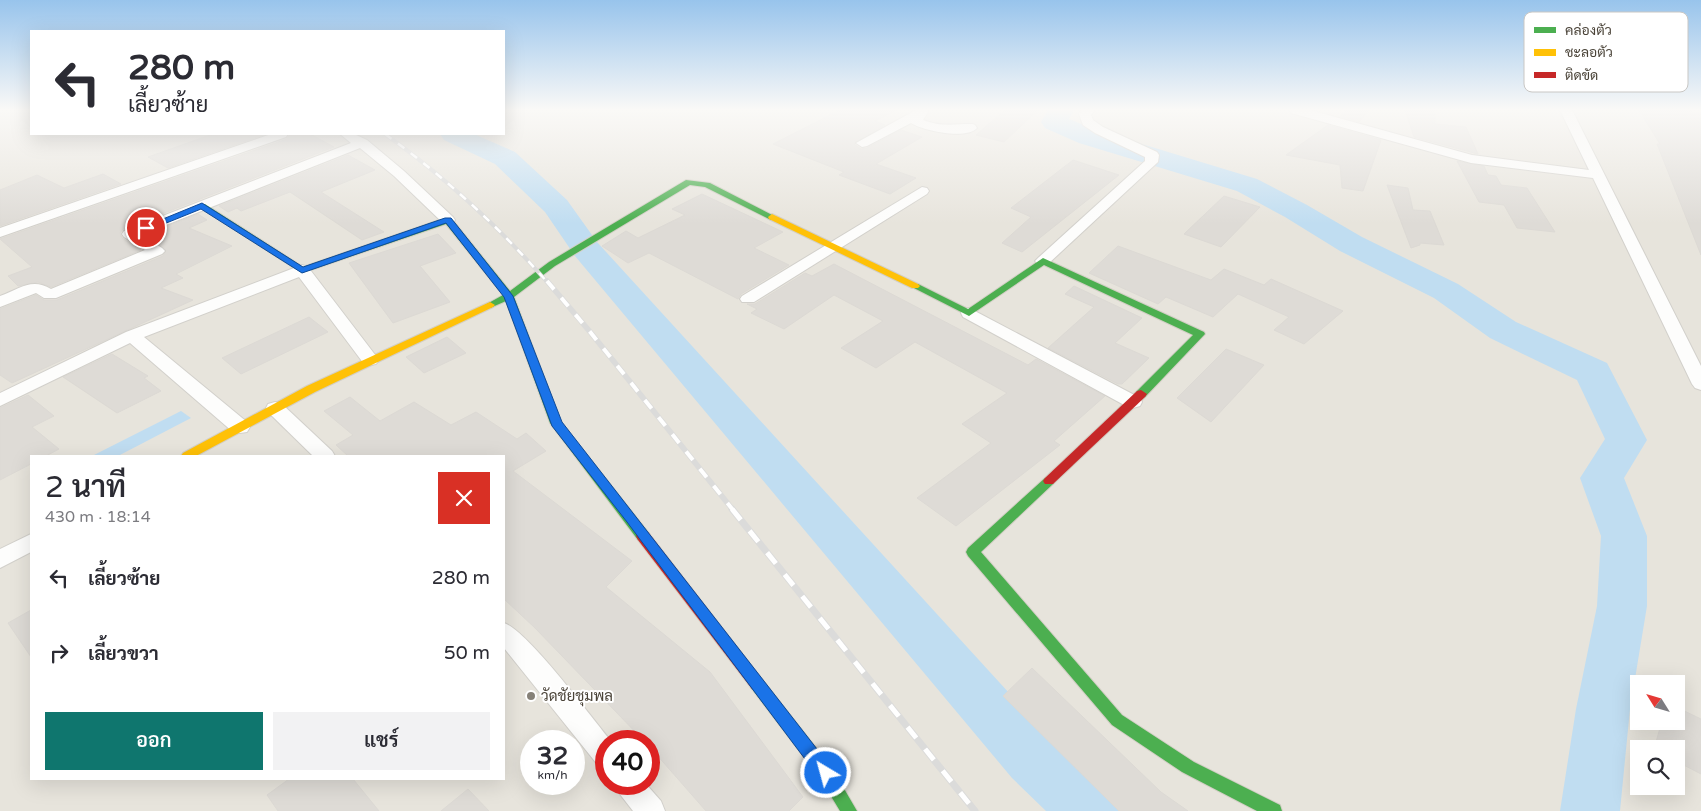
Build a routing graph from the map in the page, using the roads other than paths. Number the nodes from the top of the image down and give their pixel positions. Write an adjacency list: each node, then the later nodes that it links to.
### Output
1 (243, 148): 11 (street)
2 (350, 148): 9 (street)
3 (368, 148): 10 (street)
4 (1133, 148): 13 (street)
5 (1431, 148): 7 (street)
6 (1585, 148): 7 (street)
7 (1598, 175): 21 (street)
8 (922, 191): 12 (street)
9 (202, 206): 14 (street); 17 (street)
10 (448, 220): 14 (street); 15 (street)
11 (0, 234)
12 (831, 246): 15 (street); 16 (street); 18 (street)
13 (1043, 261): 18 (street); 23 (street)
14 (302, 270): 19 (street); 20 (street)
15 (508, 296): 20 (street); 34 (street)
16 (748, 299)
17 (0, 302)
18 (969, 313): 23 (street)
19 (132, 336): 22 (street); 25 (street)
20 (370, 360): 24 (street)
21 (1701, 384)
22 (0, 400)
23 (1133, 402): 35 (street)
24 (275, 408): 25 (street); 27 (street)
25 (240, 427): 26 (street)
26 (189, 455)
27 (324, 455)
28 (30, 543): 29 (street)
29 (0, 559)
30 (505, 634): 31 (street)
31 (595, 741)
32 (638, 795): 33 (street)
33 (651, 811)
34 (849, 811)
35 (1274, 811)

